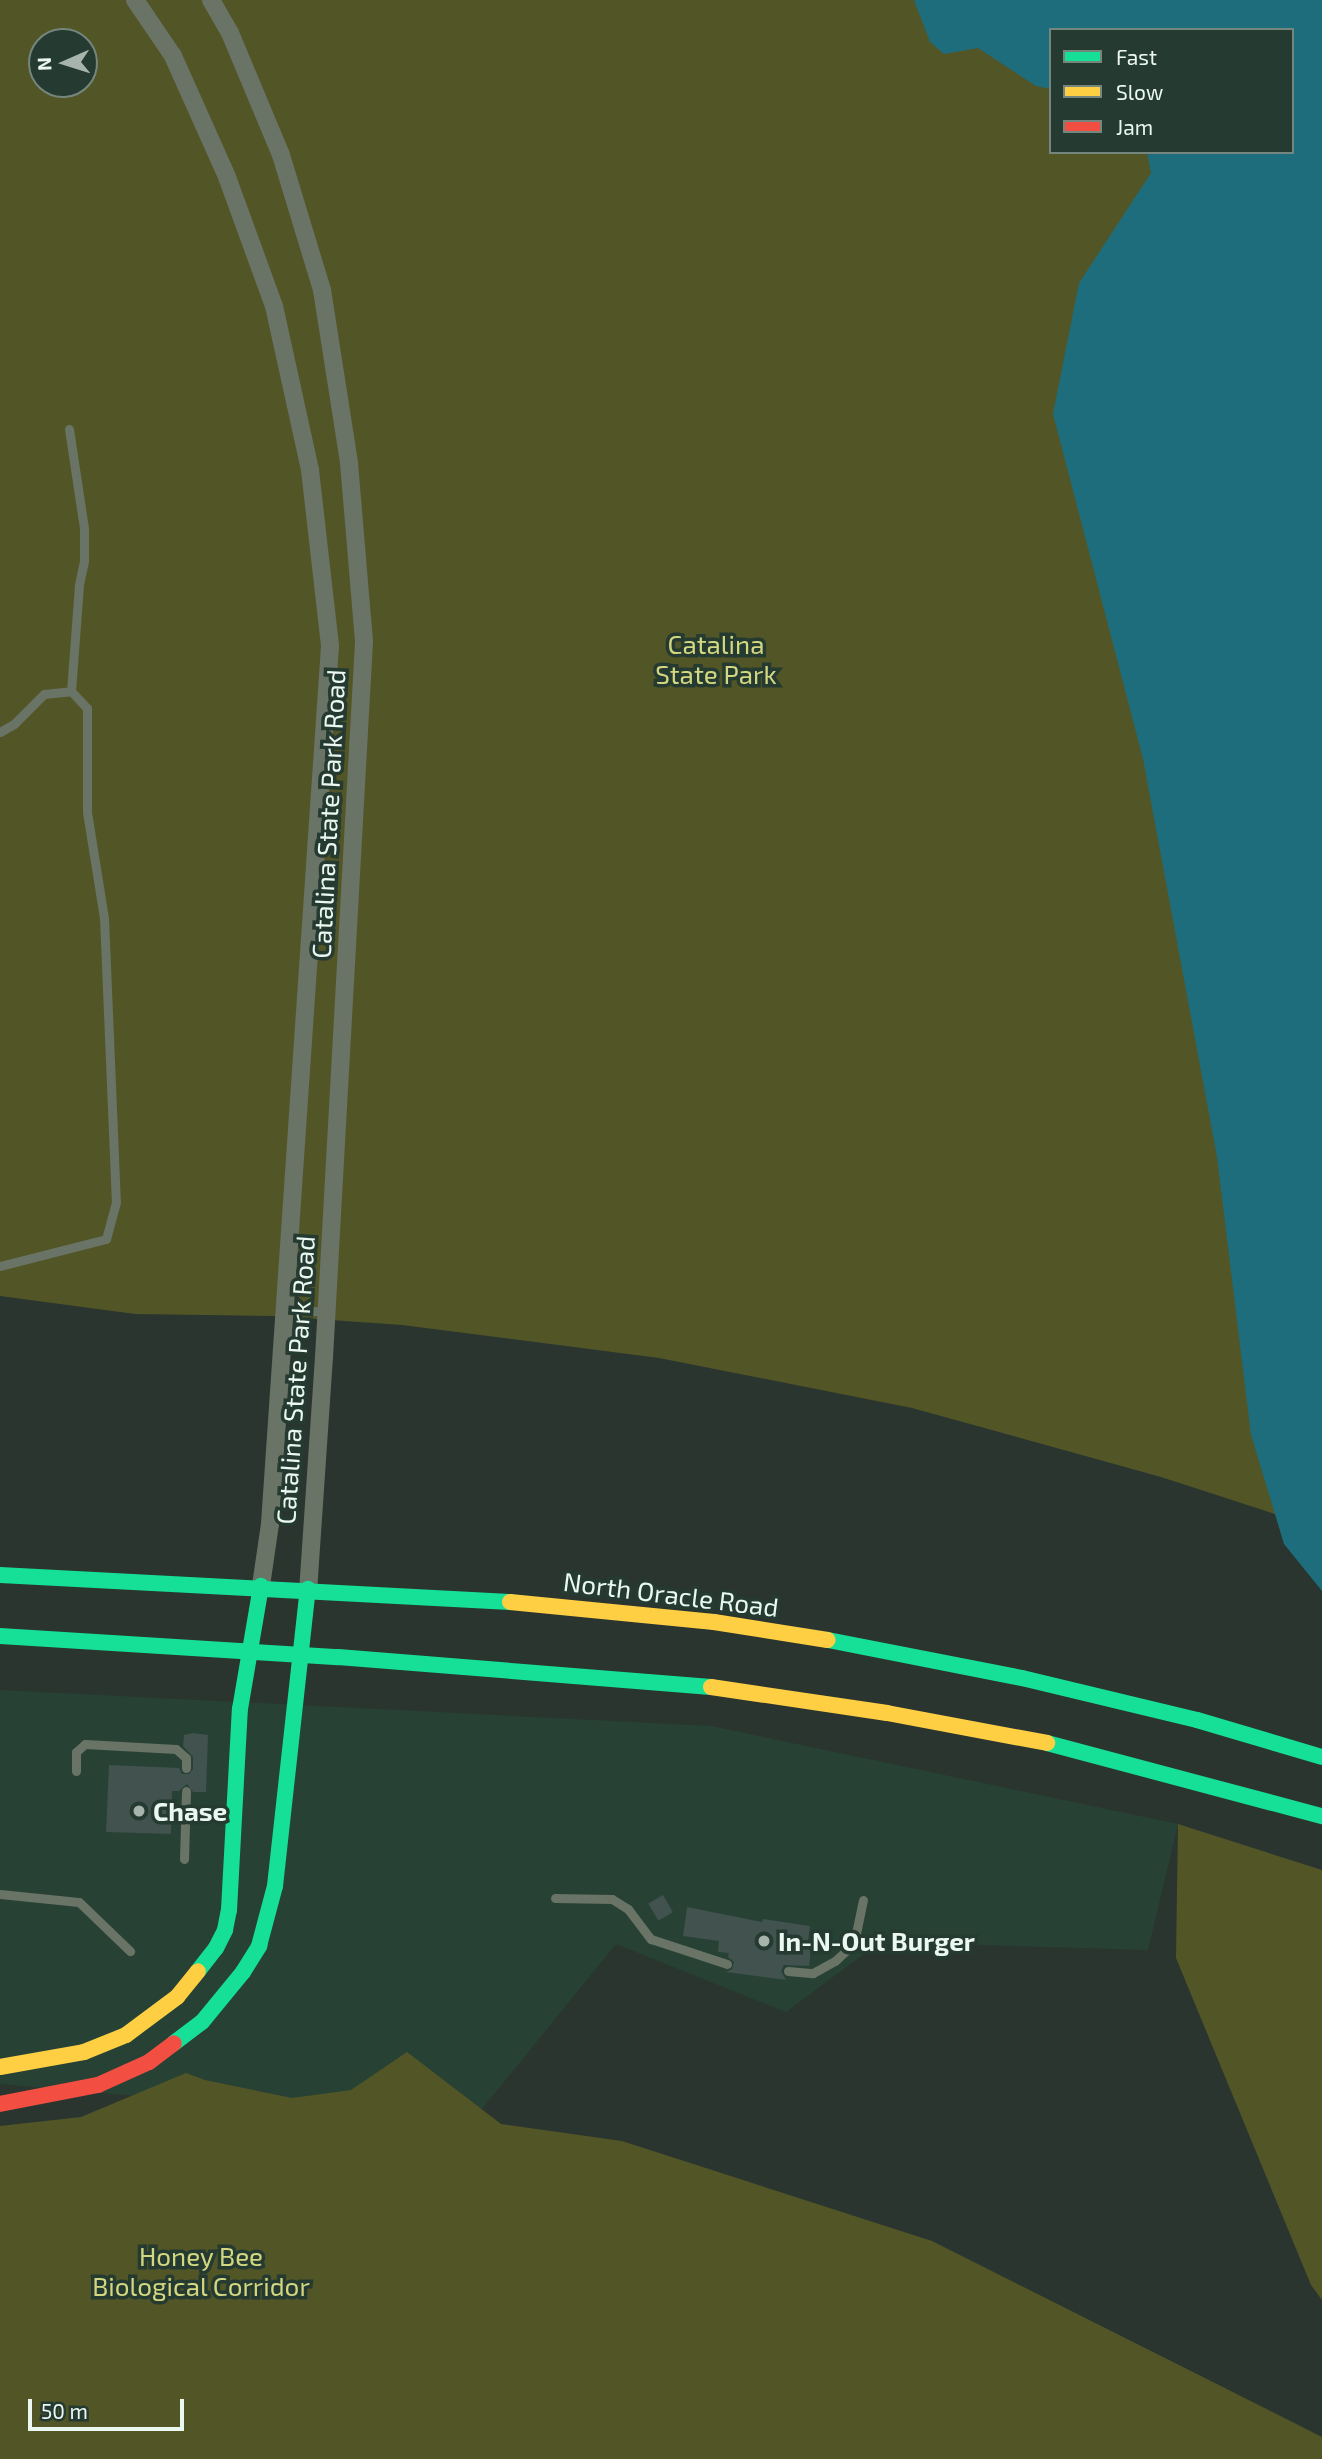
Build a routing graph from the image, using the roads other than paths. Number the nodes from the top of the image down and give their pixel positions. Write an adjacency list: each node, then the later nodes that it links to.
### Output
1 (135, 0): 7 (street, Catalina State Park Road)
2 (211, 0): 8 (street, Catalina State Park Road)
3 (69, 429): 4 (lane)
4 (71, 691): 5 (lane); 6 (lane)
5 (0, 732)
6 (0, 1266)
7 (285, 1309): 8 (lane); 10 (street, Catalina State Park Road)
8 (327, 1312): 11 (street, Catalina State Park Road)
9 (0, 1575): 10 (main road, North Oracle Road)
10 (261, 1586): 11 (main road, North Oracle Road); 13 (main road)
11 (308, 1589): 14 (main road, Catalina State Park Road); 15 (main road, North Oracle Road)
12 (0, 1636): 13 (main road)
13 (251, 1650): 14 (main road); 27 (main road)
14 (300, 1654): 19 (main road); 28 (main road, Catalina State Park Road)
15 (1322, 1757)
16 (187, 1768): 17 (lane)
17 (76, 1771)
18 (186, 1791): 20 (lane)
19 (1322, 1816)
20 (184, 1859)
21 (0, 1894): 24 (lane)
22 (555, 1898): 25 (lane)
23 (863, 1900): 26 (lane)
24 (130, 1951)
25 (727, 1964)
26 (788, 1971)
27 (0, 2067)
28 (0, 2104)

